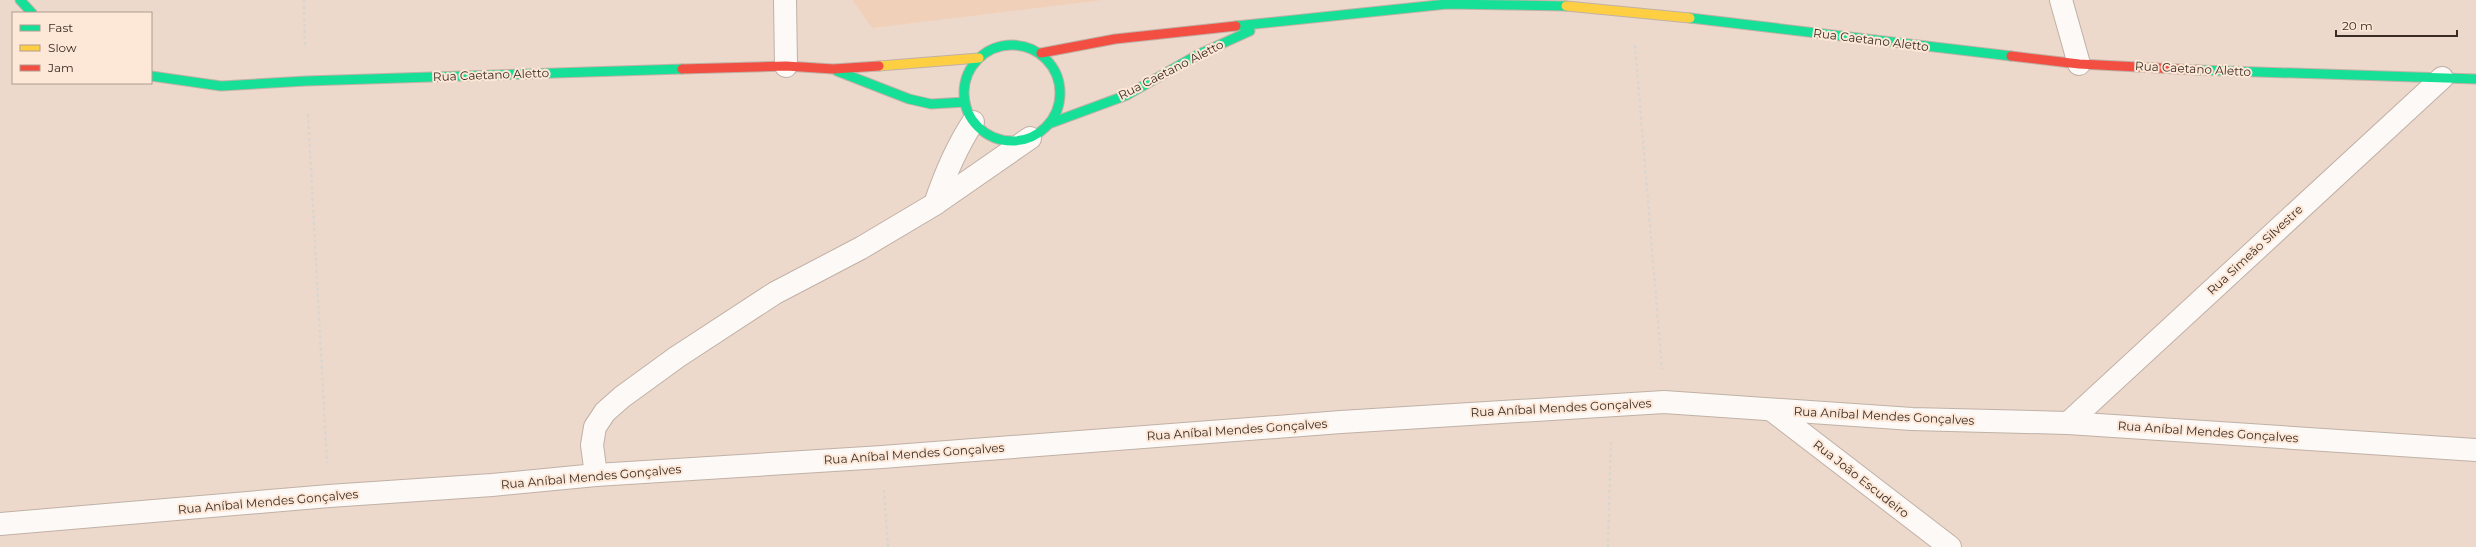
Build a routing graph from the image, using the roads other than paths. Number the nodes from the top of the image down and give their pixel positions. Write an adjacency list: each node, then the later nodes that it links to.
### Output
1 (20, 0): 4 (street)
2 (784, 0): 9 (street)
3 (2061, 0): 8 (street)
4 (31, 12)
5 (1267, 23): 6 (street, Rua Caetano Aletto); 8 (street, Rua Caetano Aletto); 16 (street, Rua Caetano Aletto)
6 (1041, 53): 7 (street); 16 (street)
7 (979, 58): 10 (street, Rua Caetano Aletto); 14 (street)
8 (2079, 64): 12 (street, Rua Caetano Aletto)
9 (786, 66): 10 (street, Rua Caetano Aletto); 11 (street, Rua Caetano Aletto)
10 (833, 69): 14 (street, Rua Caetano Aletto)
11 (152, 76)
12 (2442, 78): 13 (street, Rua Caetano Aletto); 20 (street, Rua Simeão Silvestre)
13 (2476, 79)
14 (965, 102): 15 (street)
15 (973, 122): 17 (street); 18 (street)
16 (1050, 123): 17 (street)
17 (1030, 138): 18 (street)
18 (936, 204): 22 (street)
19 (1773, 411): 20 (street, Rua Aníbal Mendes Gonçalves); 22 (street, Rua Aníbal Mendes Gonçalves); 24 (street, Rua João Escudeiro)
20 (2068, 423): 21 (street, Rua Aníbal Mendes Gonçalves)
21 (2476, 450)
22 (596, 475): 23 (street, Rua Aníbal Mendes Gonçalves)
23 (0, 524)
24 (1950, 547)

